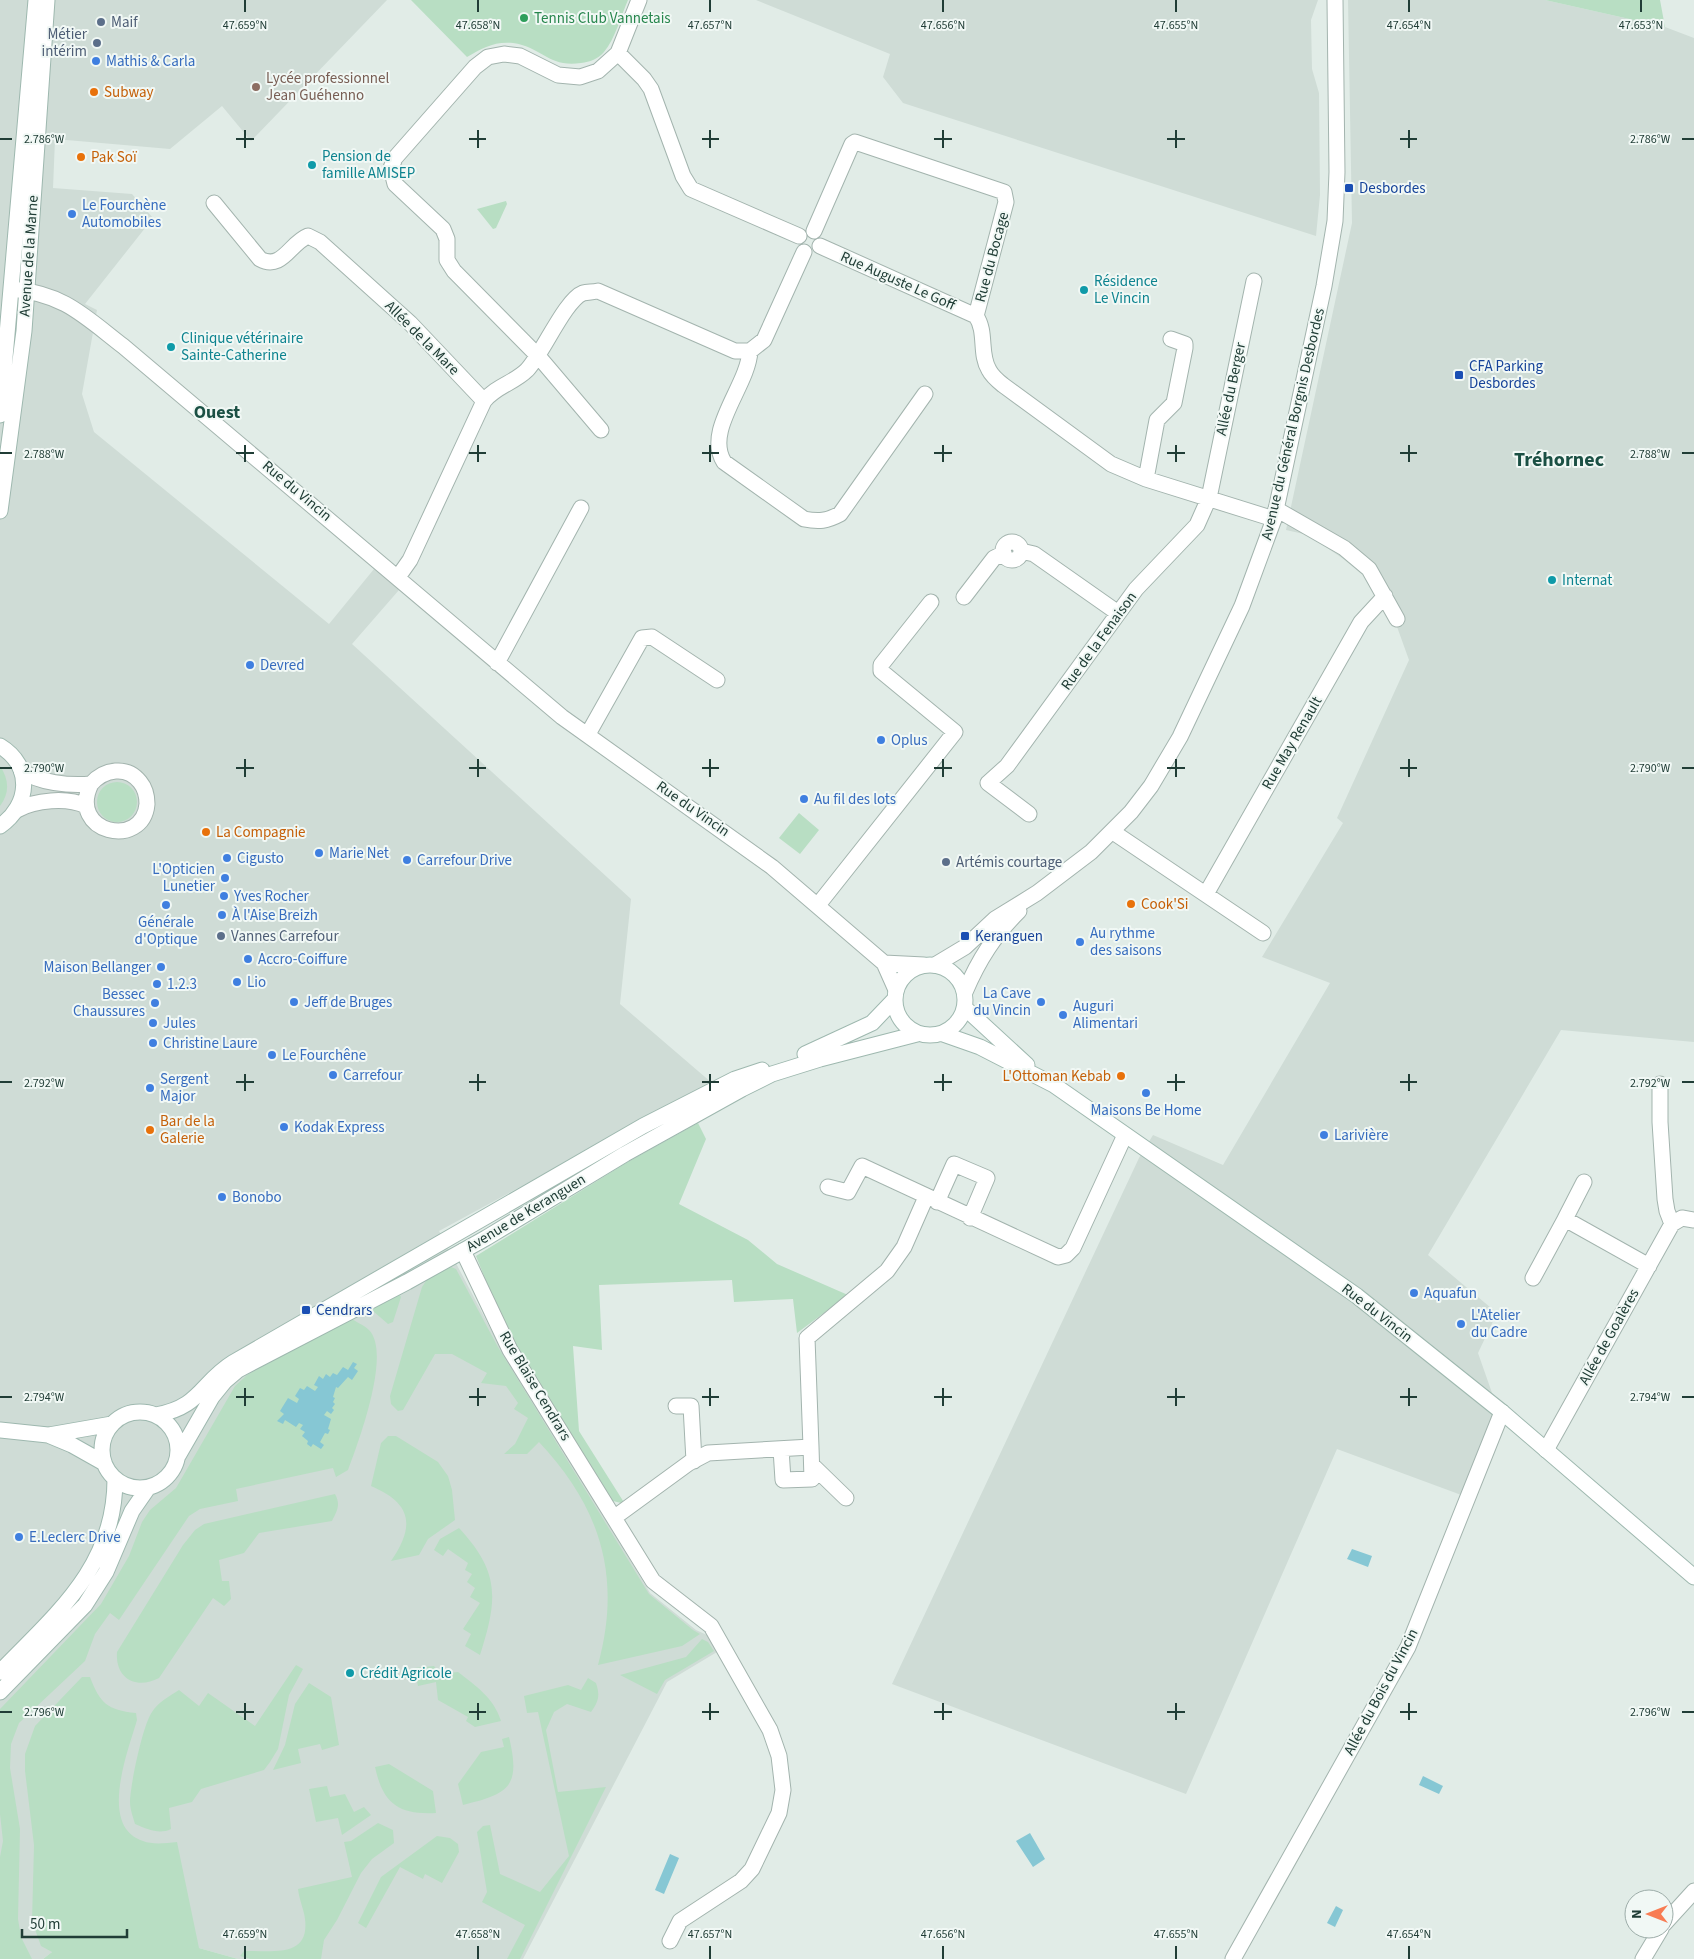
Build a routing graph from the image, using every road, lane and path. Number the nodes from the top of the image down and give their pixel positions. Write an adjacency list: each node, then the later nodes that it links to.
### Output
1 (36, 0): 12 (street, Avenue de la Marne)
2 (48, 0): 13 (street, Avenue de la Marne)
3 (639, 0): 5 (street)
4 (1335, 0): 26 (street, Avenue du Général Borgnis Desbordes)
5 (618, 53): 8 (street); 17 (street)
6 (214, 204): 19 (street, Allée de la Mare)
7 (814, 231): 8 (street); 9 (street); 14 (street, Rue du Bocage)
8 (799, 236): 10 (street)
9 (820, 246): 10 (street); 14 (street, Rue Auguste Le Goff)
10 (804, 252): 16 (street)
11 (1254, 281): 23 (street, Allée du Berger)
12 (12, 290): 13 (street, Rue du Vincin); 20 (street, Avenue de la Marne)
13 (28, 291): 25 (street, Avenue de la Marne); 27 (street, Rue du Vincin)
14 (976, 316): 22 (street, Rue du Bocage)
15 (1171, 340): 22 (street)
16 (750, 351): 17 (street); 18 (street)
17 (539, 357): 19 (street); 21 (street)
18 (925, 394)
19 (484, 401): 27 (street)
20 (0, 416)
21 (601, 430)
22 (1146, 479): 23 (street, Rue du Bocage)
23 (1209, 498): 26 (street, Rue du Bocage); 31 (street, Rue de la Fenaison)
24 (580, 508): 33 (street)
25 (0, 511)
26 (1275, 514): 28 (street, Rue du Bocage); 43 (street, Avenue du Général Borgnis Desbordes)
27 (398, 577): 33 (street, Rue du Vincin)
28 (1385, 596): 32 (street, Rue du Bocage); 45 (street, Rue May Renault)
29 (964, 597): 31 (street)
30 (931, 602): 46 (street)
31 (1118, 613): 41 (street, Rue de la Fenaison)
32 (1396, 619)
33 (497, 663): 35 (street, Rue du Vincin)
34 (717, 680): 35 (street)
35 (588, 734): 46 (street, Rue du Vincin)
36 (0, 746): 37 (street)
37 (21, 770): 38 (street); 40 (street)
38 (91, 784): 39 (street); 39 (street)
39 (86, 806): 40 (street)
40 (17, 810): 42 (street)
41 (1029, 814)
42 (0, 826)
43 (1113, 832): 44 (street, Avenue du Général Borgnis Desbordes); 45 (street)
44 (1037, 893): 49 (street, Avenue du Général Borgnis Desbordes); 50 (street, Avenue du Général Borgnis Desbordes)
45 (1206, 894): 47 (street)
46 (818, 905): 48 (street, Rue du Vincin)
47 (1263, 933)
48 (884, 962): 49 (street); 51 (street, Rue du Vincin)
49 (930, 965): 50 (street); 51 (street)
50 (965, 992): 52 (street)
51 (895, 995): 53 (street); 70 (street, Avenue de Keranguen)
52 (965, 1008): 54 (street); 55 (street, Rue du Vincin)
53 (917, 1034): 54 (street); 65 (street, Avenue de Keranguen)
54 (943, 1034): 55 (street, Rue du Vincin)
55 (1039, 1076): 57 (street, Rue du Vincin)
56 (1660, 1084): 64 (street)
57 (1125, 1135): 61 (street); 69 (street, Rue du Vincin)
58 (1584, 1182): 62 (street)
59 (828, 1187): 60 (street)
60 (931, 1199): 61 (street); 61 (street); 74 (street)
61 (970, 1218)
62 (1565, 1219): 66 (street); 67 (street)
63 (1694, 1220): 64 (street)
64 (1672, 1224): 66 (street, Allée de Goalères)
65 (463, 1251): 77 (street, Avenue de Keranguen); 84 (street, Rue Blaise Cendrars)
66 (1649, 1266): 76 (street, Allée de Goalères)
67 (1533, 1278)
68 (676, 1406): 78 (street)
69 (1502, 1412): 76 (street, Rue du Vincin); 92 (street, Allée du Bois du Vincin)
70 (156, 1415): 71 (street); 77 (street)
71 (112, 1424): 73 (street); 79 (street)
72 (0, 1430): 73 (street)
73 (48, 1435): 79 (street)
74 (811, 1447): 75 (street); 80 (street)
75 (781, 1449): 78 (street); 80 (street)
76 (1546, 1450): 85 (street, Rue du Vincin)
77 (178, 1456): 82 (street)
78 (694, 1461): 84 (street)
79 (104, 1463): 81 (street)
80 (812, 1465): 83 (street)
81 (114, 1479): 82 (street); 86 (street)
82 (148, 1488): 87 (street)
83 (846, 1498)
84 (615, 1517): 91 (street, Rue Blaise Cendrars)
85 (1694, 1578)
86 (0, 1672)
87 (0, 1692)
88 (1694, 1890): 89 (street)
89 (1674, 1913)
90 (1655, 1939): 93 (street)
91 (670, 1941)
92 (1233, 1959)
93 (1643, 1959)

